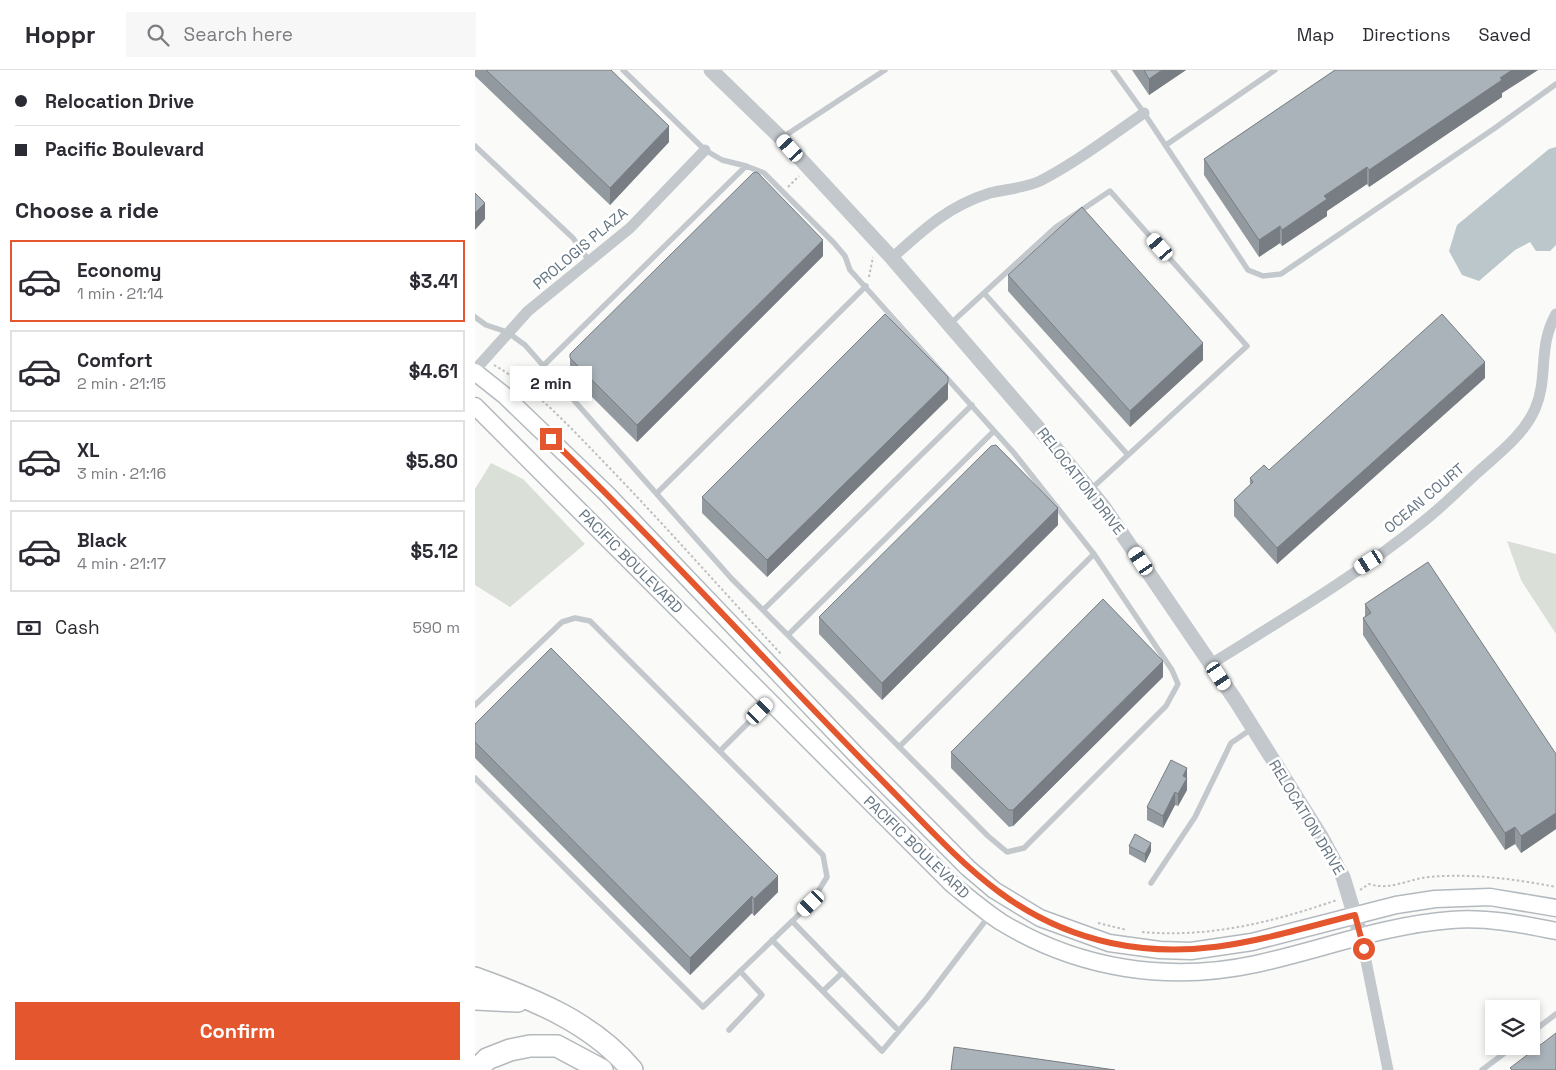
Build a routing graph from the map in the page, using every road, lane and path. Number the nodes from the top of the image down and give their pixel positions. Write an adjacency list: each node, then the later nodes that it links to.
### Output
1 (623, 70): 11 (lane)
2 (711, 70): 8 (street, RELOCATION DRIVE)
3 (885, 70): 8 (lane)
4 (1113, 70): 7 (lane)
5 (1275, 70): 9 (lane)
6 (1556, 84): 9 (lane)
7 (1144, 113): 9 (lane); 16 (street)
8 (781, 138): 13 (street, RELOCATION DRIVE)
9 (1166, 145)
10 (475, 146): 17 (lane)
11 (705, 150): 12 (lane); 17 (street, PROLOGIS PLAZA)
12 (746, 166): 14 (lane); 24 (lane)
13 (808, 168): 14 (path); 15 (street, RELOCATION DRIVE)
14 (783, 192): 18 (lane)
15 (880, 247): 16 (street, RELOCATION DRIVE); 18 (path)
16 (892, 258): 22 (street, RELOCATION DRIVE)
17 (590, 262): 23 (street, PROLOGIS PLAZA)
18 (866, 286): 28 (lane); 32 (lane)
19 (984, 293): 22 (lane); 30 (lane); 30 (lane)
20 (1556, 314): 37 (street, OCEAN COURT)
21 (475, 317): 23 (lane)
22 (949, 325): 31 (street, RELOCATION DRIVE)
23 (507, 332): 24 (lane); 26 (street, PROLOGIS PLAZA)
24 (543, 365): 32 (lane)
25 (499, 368): 36 (path)
26 (475, 371): 49 (main road, PACIFIC BOULEVARD)
27 (475, 406): 38 (main road, PACIFIC BOULEVARD)
28 (972, 406): 29 (lane); 34 (lane)
29 (994, 431): 33 (lane); 35 (lane)
30 (1128, 455): 31 (lane)
31 (1089, 490): 37 (street, RELOCATION DRIVE)
32 (657, 493): 34 (lane)
33 (1093, 554): 41 (lane); 41 (lane)
34 (763, 610): 35 (lane)
35 (788, 635): 41 (lane)
36 (787, 661)
37 (1211, 664): 40 (street, RELOCATION DRIVE)
38 (770, 701): 42 (lane); 48 (main road, PACIFIC BOULEVARD)
39 (475, 705): 42 (lane)
40 (1253, 728): 44 (lane); 46 (street, RELOCATION DRIVE)
41 (899, 747)
42 (721, 750): 50 (lane)
43 (475, 778): 57 (lane)
44 (1151, 883)
45 (1556, 887): 46 (path)
46 (1349, 896): 49 (street, RELOCATION DRIVE); 54 (path)
47 (1556, 908): 49 (main road, PACIFIC BOULEVARD)
48 (990, 914): 55 (main road, PACIFIC BOULEVARD); 66 (lane)
49 (1355, 915): 55 (street, RELOCATION DRIVE)
50 (792, 921): 56 (lane); 58 (lane)
51 (1098, 923): 52 (path)
52 (1132, 931)
53 (1556, 931): 55 (main road, PACIFIC BOULEVARD)
54 (1140, 932)
55 (1361, 936): 71 (street, RELOCATION DRIVE)
56 (772, 940): 57 (lane); 60 (lane)
57 (740, 971): 65 (lane)
58 (842, 973): 60 (lane); 66 (lane)
59 (475, 978): 62 (highway)
60 (823, 991): 66 (lane)
61 (475, 999): 62 (highway)
62 (547, 1008): 70 (highway)
63 (1556, 1014): 64 (lane)
64 (1540, 1026)
65 (729, 1030)
66 (899, 1031)
67 (1502, 1055): 72 (lane)
68 (477, 1070): 69 (highway)
69 (602, 1070)
70 (632, 1070)
71 (1388, 1070)
72 (1482, 1070)

